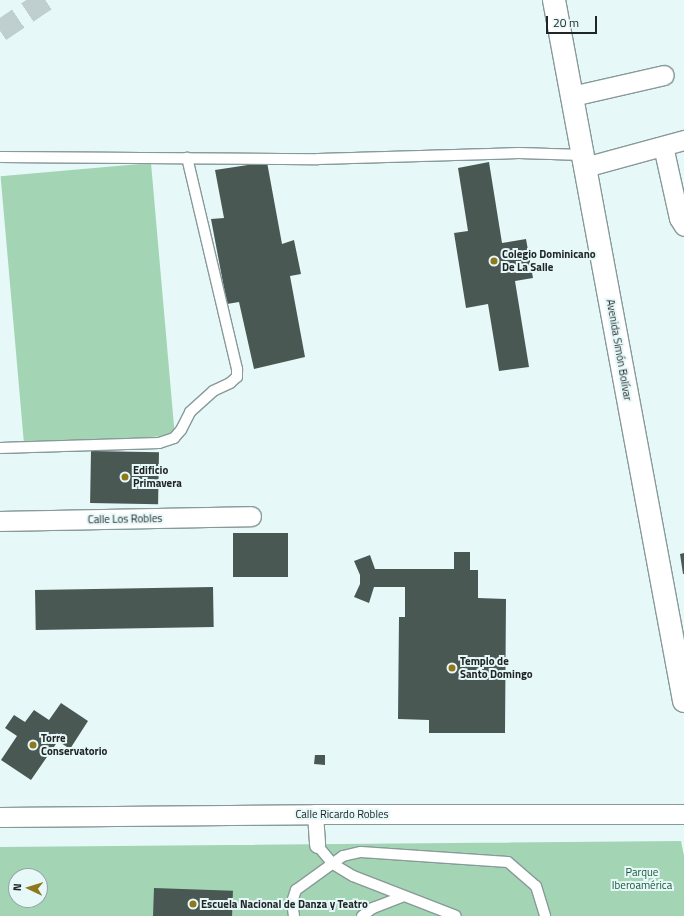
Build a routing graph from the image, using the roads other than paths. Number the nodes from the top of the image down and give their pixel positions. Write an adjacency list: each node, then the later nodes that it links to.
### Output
1 (554, 0): 3 (main road, Avenida Simón Bolívar)
2 (664, 75): 3 (street)
3 (572, 96): 8 (main road, Avenida Simón Bolívar)
4 (684, 140): 5 (street)
5 (663, 146): 8 (street); 9 (street)
6 (0, 157): 7 (lane)
7 (188, 158): 8 (lane); 10 (lane)
8 (584, 161): 13 (main road, Avenida Simón Bolívar)
9 (684, 226)
10 (0, 448)
11 (251, 516): 12 (street, Calle Los Robles)
12 (0, 521)
13 (684, 701)
14 (315, 814): 15 (street, Calle Ricardo Robles); 16 (street, Calle Ricardo Robles); 17 (street)
15 (684, 814)
16 (0, 817)
17 (317, 845): 18 (lane)
18 (333, 864): 19 (lane); 20 (lane); 23 (lane)
19 (402, 897): 21 (lane); 22 (lane)
20 (294, 916)
21 (362, 916)
22 (456, 916)
23 (545, 916)

